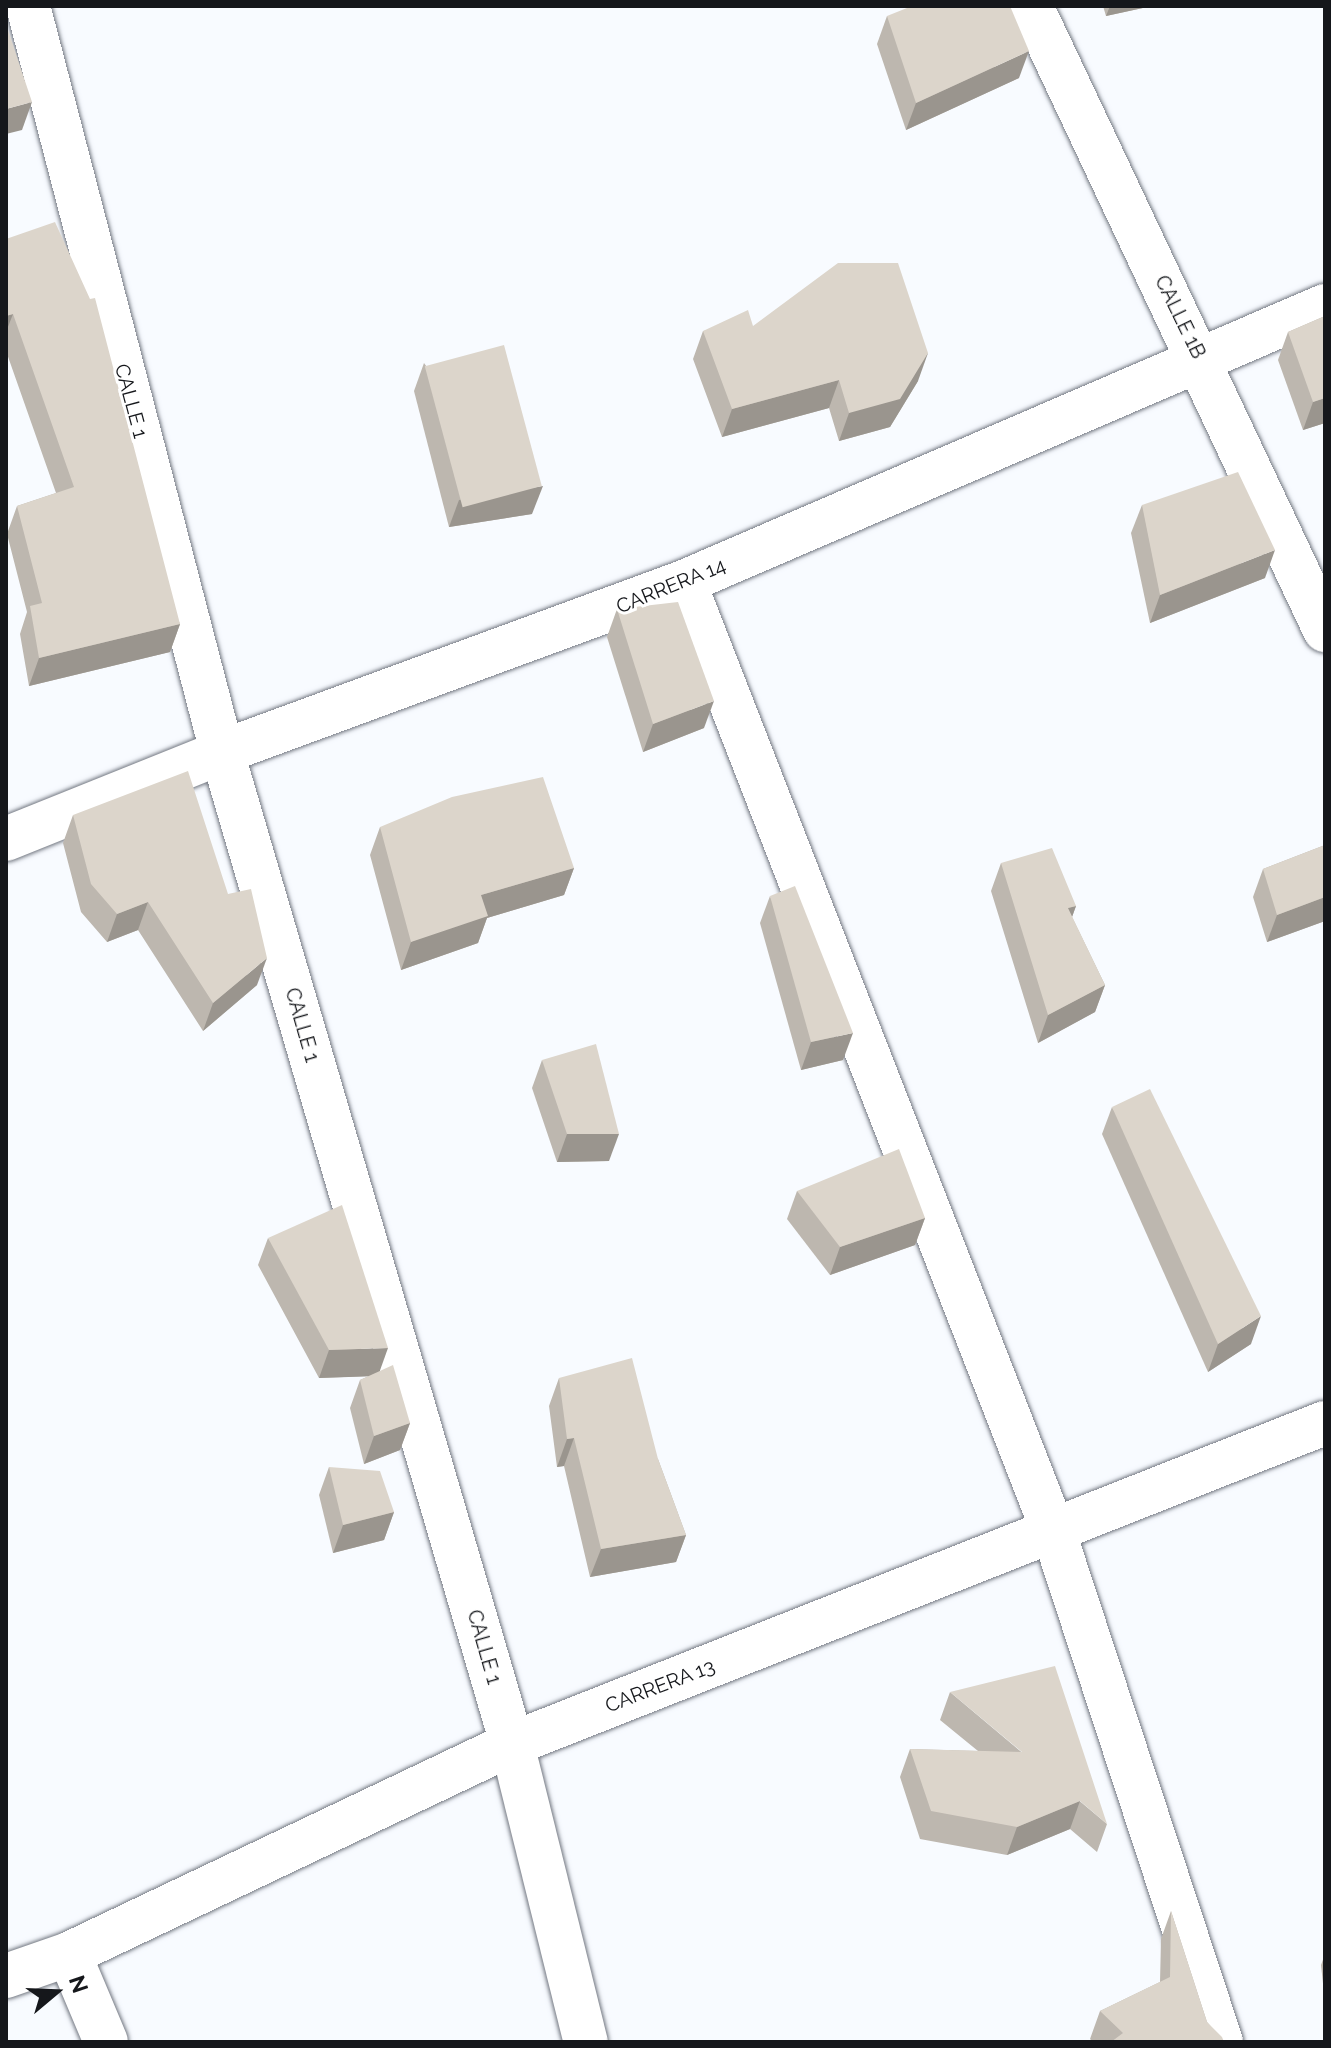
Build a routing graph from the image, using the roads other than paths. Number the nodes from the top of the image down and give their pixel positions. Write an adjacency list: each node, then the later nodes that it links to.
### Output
1 (28, 6): 7 (street, CALLE 1)
2 (1031, 6): 4 (street, CALLE 1B)
3 (1325, 306): 4 (street, CARRERA 14)
4 (1200, 358): 5 (street, CARRERA 14); 6 (street, CALLE 1B)
5 (684, 582): 7 (street, CARRERA 14); 10 (street)
6 (1325, 630)
7 (222, 752): 8 (street, CARRERA 14); 11 (street, CALLE 1)
8 (6, 839)
9 (1325, 1423): 10 (street, CARRERA 13)
10 (1054, 1533): 11 (street, CARRERA 13); 16 (street)
11 (512, 1744): 12 (street, CARRERA 13); 15 (street, CALLE 1)
12 (69, 1954): 13 (street, CARRERA 13); 14 (street)
13 (6, 1976)
14 (106, 2042)
15 (586, 2042)
16 (1221, 2042)

